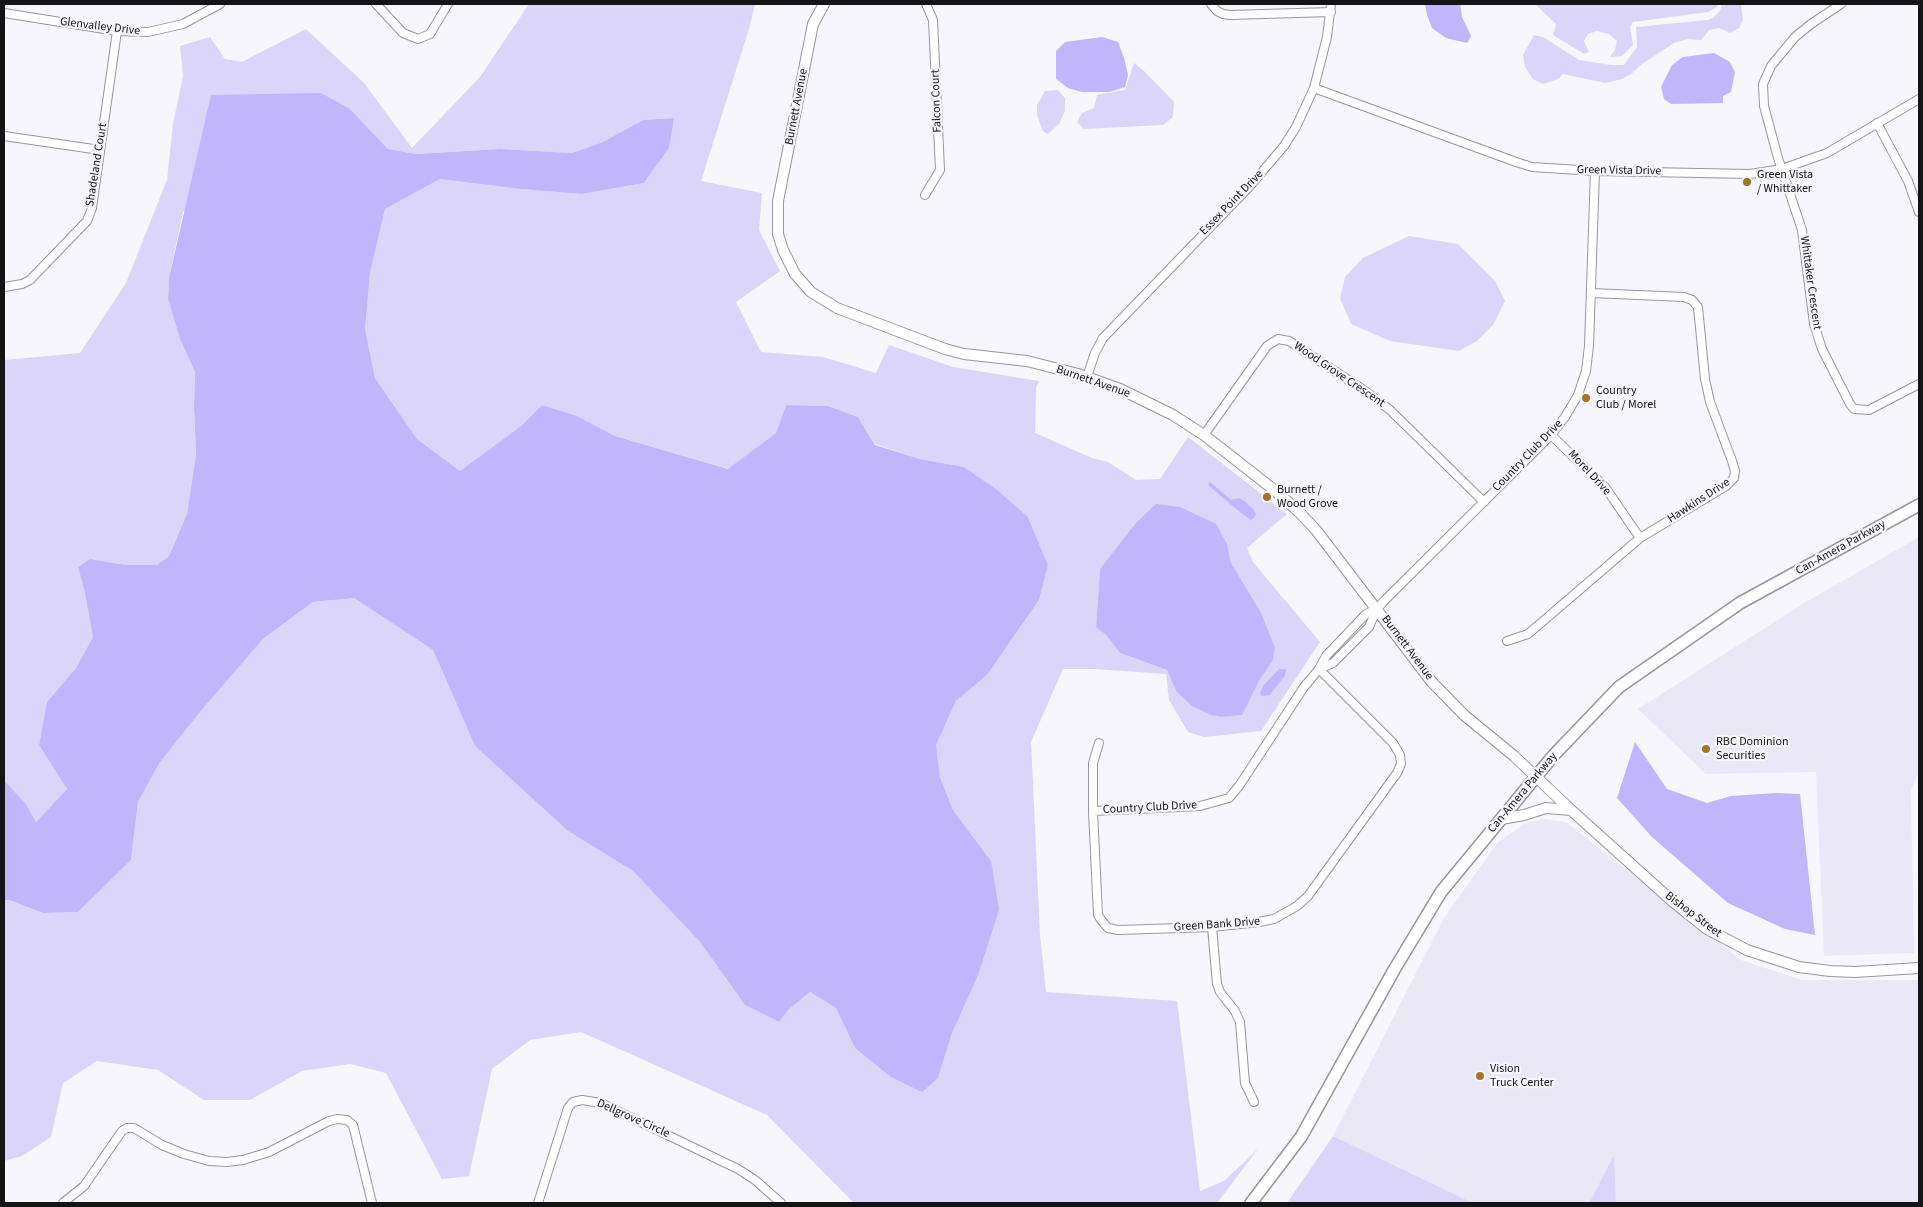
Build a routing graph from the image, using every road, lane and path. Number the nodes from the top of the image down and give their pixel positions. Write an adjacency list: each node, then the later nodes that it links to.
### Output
1 (220, 4): 10 (street, Glenvalley Drive)
2 (376, 4): 3 (street)
3 (448, 4)
4 (824, 4): 22 (street, Burnett Avenue)
5 (926, 4): 18 (street, Falcon Court)
6 (1211, 4): 8 (street)
7 (1841, 4): 16 (street, Whittaker Crescent)
8 (1331, 8): 11 (street, Essex Point Drive)
9 (4, 13): 10 (street, Glenvalley Drive)
10 (117, 31): 15 (street, Shadeland Court)
11 (1314, 88): 17 (street, Green Vista Drive); 22 (street, Essex Point Drive)
12 (1919, 99): 13 (street, Green Vista Drive)
13 (1877, 123): 16 (street, Green Vista Drive); 19 (street)
14 (4, 136): 15 (street)
15 (100, 150): 20 (street, Shadeland Court)
16 (1782, 170): 17 (street, Green Vista Drive); 23 (street, Whittaker Crescent)
17 (1595, 171): 21 (street, Country Club Drive)
18 (925, 195)
19 (1919, 212)
20 (4, 288)
21 (1591, 293): 25 (street, Country Club Drive); 28 (street, Hawkins Drive)
22 (1087, 377): 24 (street, Burnett Avenue)
23 (1919, 384)
24 (1204, 435): 26 (street, Wood Grove Crescent); 29 (street, Burnett Avenue)
25 (1551, 435): 26 (street, Country Club Drive); 28 (street, Morel Drive)
26 (1484, 502): 29 (street, Country Club Drive)
27 (1919, 505): 33 (main road, Can-Amera Parkway)
28 (1640, 538): 30 (street, Hawkins Drive)
29 (1377, 609): 31 (street, Country Club Drive); 31 (street, Country Club Drive); 33 (street, Burnett Avenue)
30 (1507, 641)
31 (1319, 669): 35 (street, Country Club Drive); 37 (street, Green Bank Drive)
32 (1099, 744): 35 (street, Green Bank Drive)
33 (1536, 777): 34 (street, Bishop Street); 36 (main road, Can-Amera Parkway)
34 (1571, 810): 36 (street); 38 (street, Bishop Street)
35 (1093, 811): 37 (street, Green Bank Drive)
36 (1501, 819): 44 (main road, Can-Amera Parkway)
37 (1212, 927): 39 (street)
38 (1919, 968)
39 (1254, 1102)
40 (63, 1203): 41 (street)
41 (372, 1203)
42 (538, 1203): 43 (street, Dellgrove Circle)
43 (781, 1203)
44 (1251, 1203)

